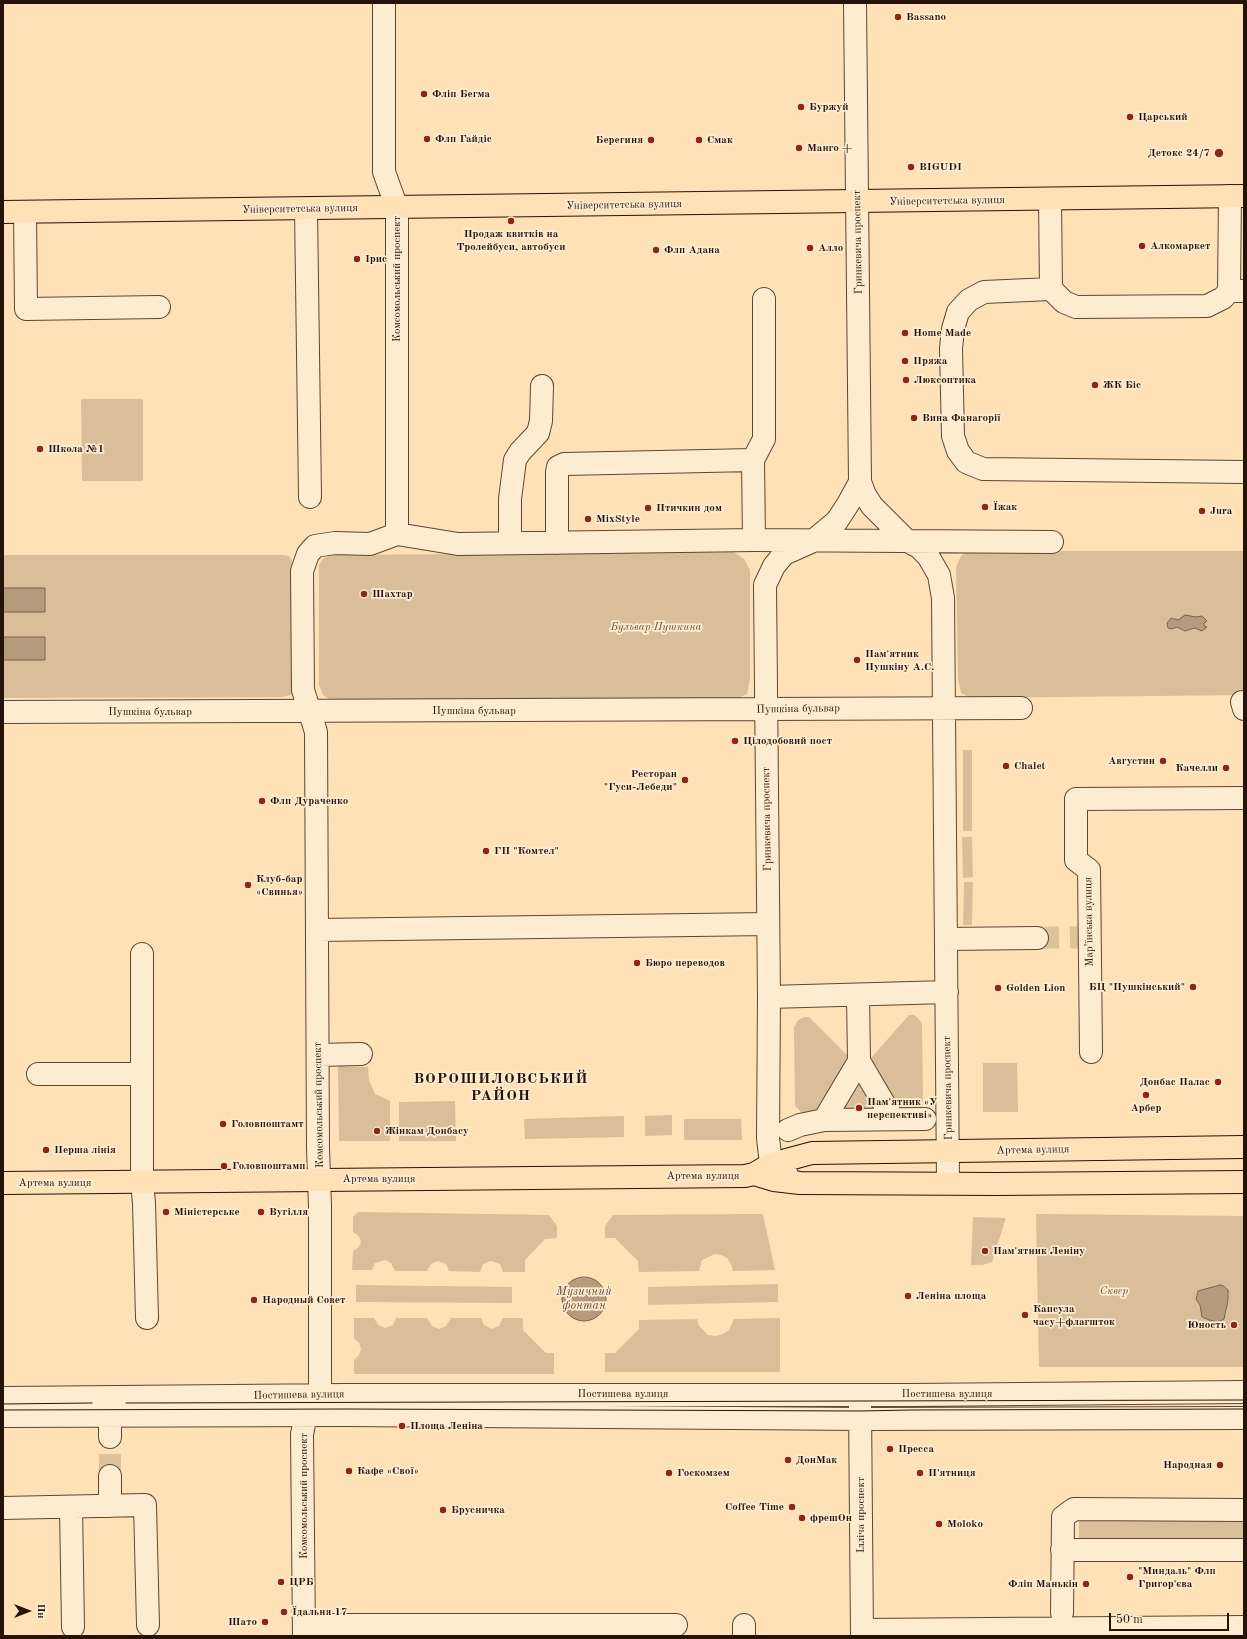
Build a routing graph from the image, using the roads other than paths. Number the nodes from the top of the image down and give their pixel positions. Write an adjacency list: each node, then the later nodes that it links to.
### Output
1 (384, 3): 6 (street, Комсомольський проспект)
2 (855, 3): 5 (street, Гринкевича проспект)
3 (1237, 196): 4 (main road, Університетська вулиця); 11 (street)
4 (1050, 200): 5 (main road, Університетська вулиця); 10 (street)
5 (858, 202): 6 (main road, Університетська вулиця); 17 (street, Гринкевича проспект)
6 (397, 208): 7 (main road, Університетська вулиця); 19 (street, Комсомольський проспект)
7 (306, 209): 9 (main road, Університетська вулиця); 18 (street)
8 (3, 212): 9 (main road, Університетська вулиця)
9 (24, 212): 13 (street)
10 (1051, 289): 11 (street); 16 (street)
11 (1236, 291)
12 (764, 299): 15 (street)
13 (159, 307)
14 (542, 386): 24 (street)
15 (753, 460): 20 (street); 25 (street)
16 (1244, 472)
17 (860, 482): 21 (street, Гринкевича проспект); 22 (street, Гринкевича проспект)
18 (310, 497)
19 (397, 534): 24 (street); 29 (street, Комсомольський проспект)
20 (754, 540): 21 (street); 25 (street)
21 (813, 541): 22 (street); 28 (street, Гринкевича проспект)
22 (907, 541): 23 (street); 26 (street, Гринкевича проспект)
23 (1052, 542)
24 (510, 543): 25 (street)
25 (556, 543)
26 (944, 708): 27 (street, Пушкіна бульвар); 28 (street, Пушкіна бульвар); 35 (street, Гринкевича проспект)
27 (1021, 708)
28 (766, 710): 29 (street, Пушкіна бульвар); 32 (street, Гринкевича проспект)
29 (309, 711): 30 (street, Пушкіна бульвар); 33 (street, Комсомольський проспект)
30 (3, 712)
31 (1244, 798): 40 (street, Мар’їнська вулиця)
32 (768, 924): 33 (street); 39 (street, Гринкевича проспект)
33 (317, 930): 41 (street, Комсомольський проспект)
34 (1037, 938): 35 (street)
35 (946, 939): 37 (street, Гринкевича проспект)
36 (142, 954): 45 (street)
37 (947, 992): 38 (street); 51 (street, Гринкевича проспект)
38 (858, 995): 39 (street); 43 (street)
39 (769, 997): 52 (street, Гринкевича проспект)
40 (1091, 1052)
41 (318, 1054): 42 (street); 53 (street, Комсомольський проспект)
42 (361, 1054)
43 (859, 1061): 46 (street); 48 (street)
44 (38, 1074): 45 (street)
45 (142, 1074): 54 (street)
46 (893, 1119): 47 (street); 48 (street)
47 (925, 1119)
48 (824, 1120): 49 (street)
49 (788, 1130)
50 (1236, 1147): 51 (main road, Артема вулиця); 55 (main road)
51 (948, 1151): 52 (main road, Артема вулиця); 57 (street, Гринкевича проспект)
52 (762, 1169): 53 (main road, Артема вулиця); 57 (main road, Артема вулиця)
53 (320, 1179): 54 (main road, Артема вулиця); 61 (street, Комсомольський проспект)
54 (142, 1182): 56 (main road, Артема вулиця); 58 (street)
55 (1235, 1182): 57 (main road, Артема вулиця)
56 (3, 1183)
57 (948, 1183)
58 (147, 1318)
59 (1244, 1392): 60 (street, Постишева вулиця)
60 (860, 1394): 61 (street, Постишева вулиця); 67 (street, Ілліча проспект)
61 (320, 1395): 63 (street, Постишева вулиця); 64 (street, Комсомольський проспект)
62 (3, 1398): 63 (street, Постишева вулиця)
63 (110, 1406): 64 (street, Постишева вулиця); 65 (street, Постишева вулиця); 68 (street)
64 (306, 1415): 67 (street, Постишева вулиця); 81 (street, Комсомольський проспект)
65 (3, 1416)
66 (1244, 1418): 67 (street, Постишева вулиця)
67 (861, 1419): 82 (street, Ілліча проспект)
68 (110, 1437)
69 (110, 1476): 70 (street)
70 (110, 1506): 71 (street); 77 (street)
71 (71, 1507): 72 (street); 80 (street)
72 (3, 1508)
73 (1244, 1510): 74 (street)
74 (1062, 1550): 75 (street); 76 (street)
75 (1244, 1550)
76 (1062, 1613)
77 (148, 1625)
78 (676, 1625): 81 (street)
79 (1244, 1626): 82 (street)
80 (73, 1627)
81 (304, 1630)
82 (862, 1633)

